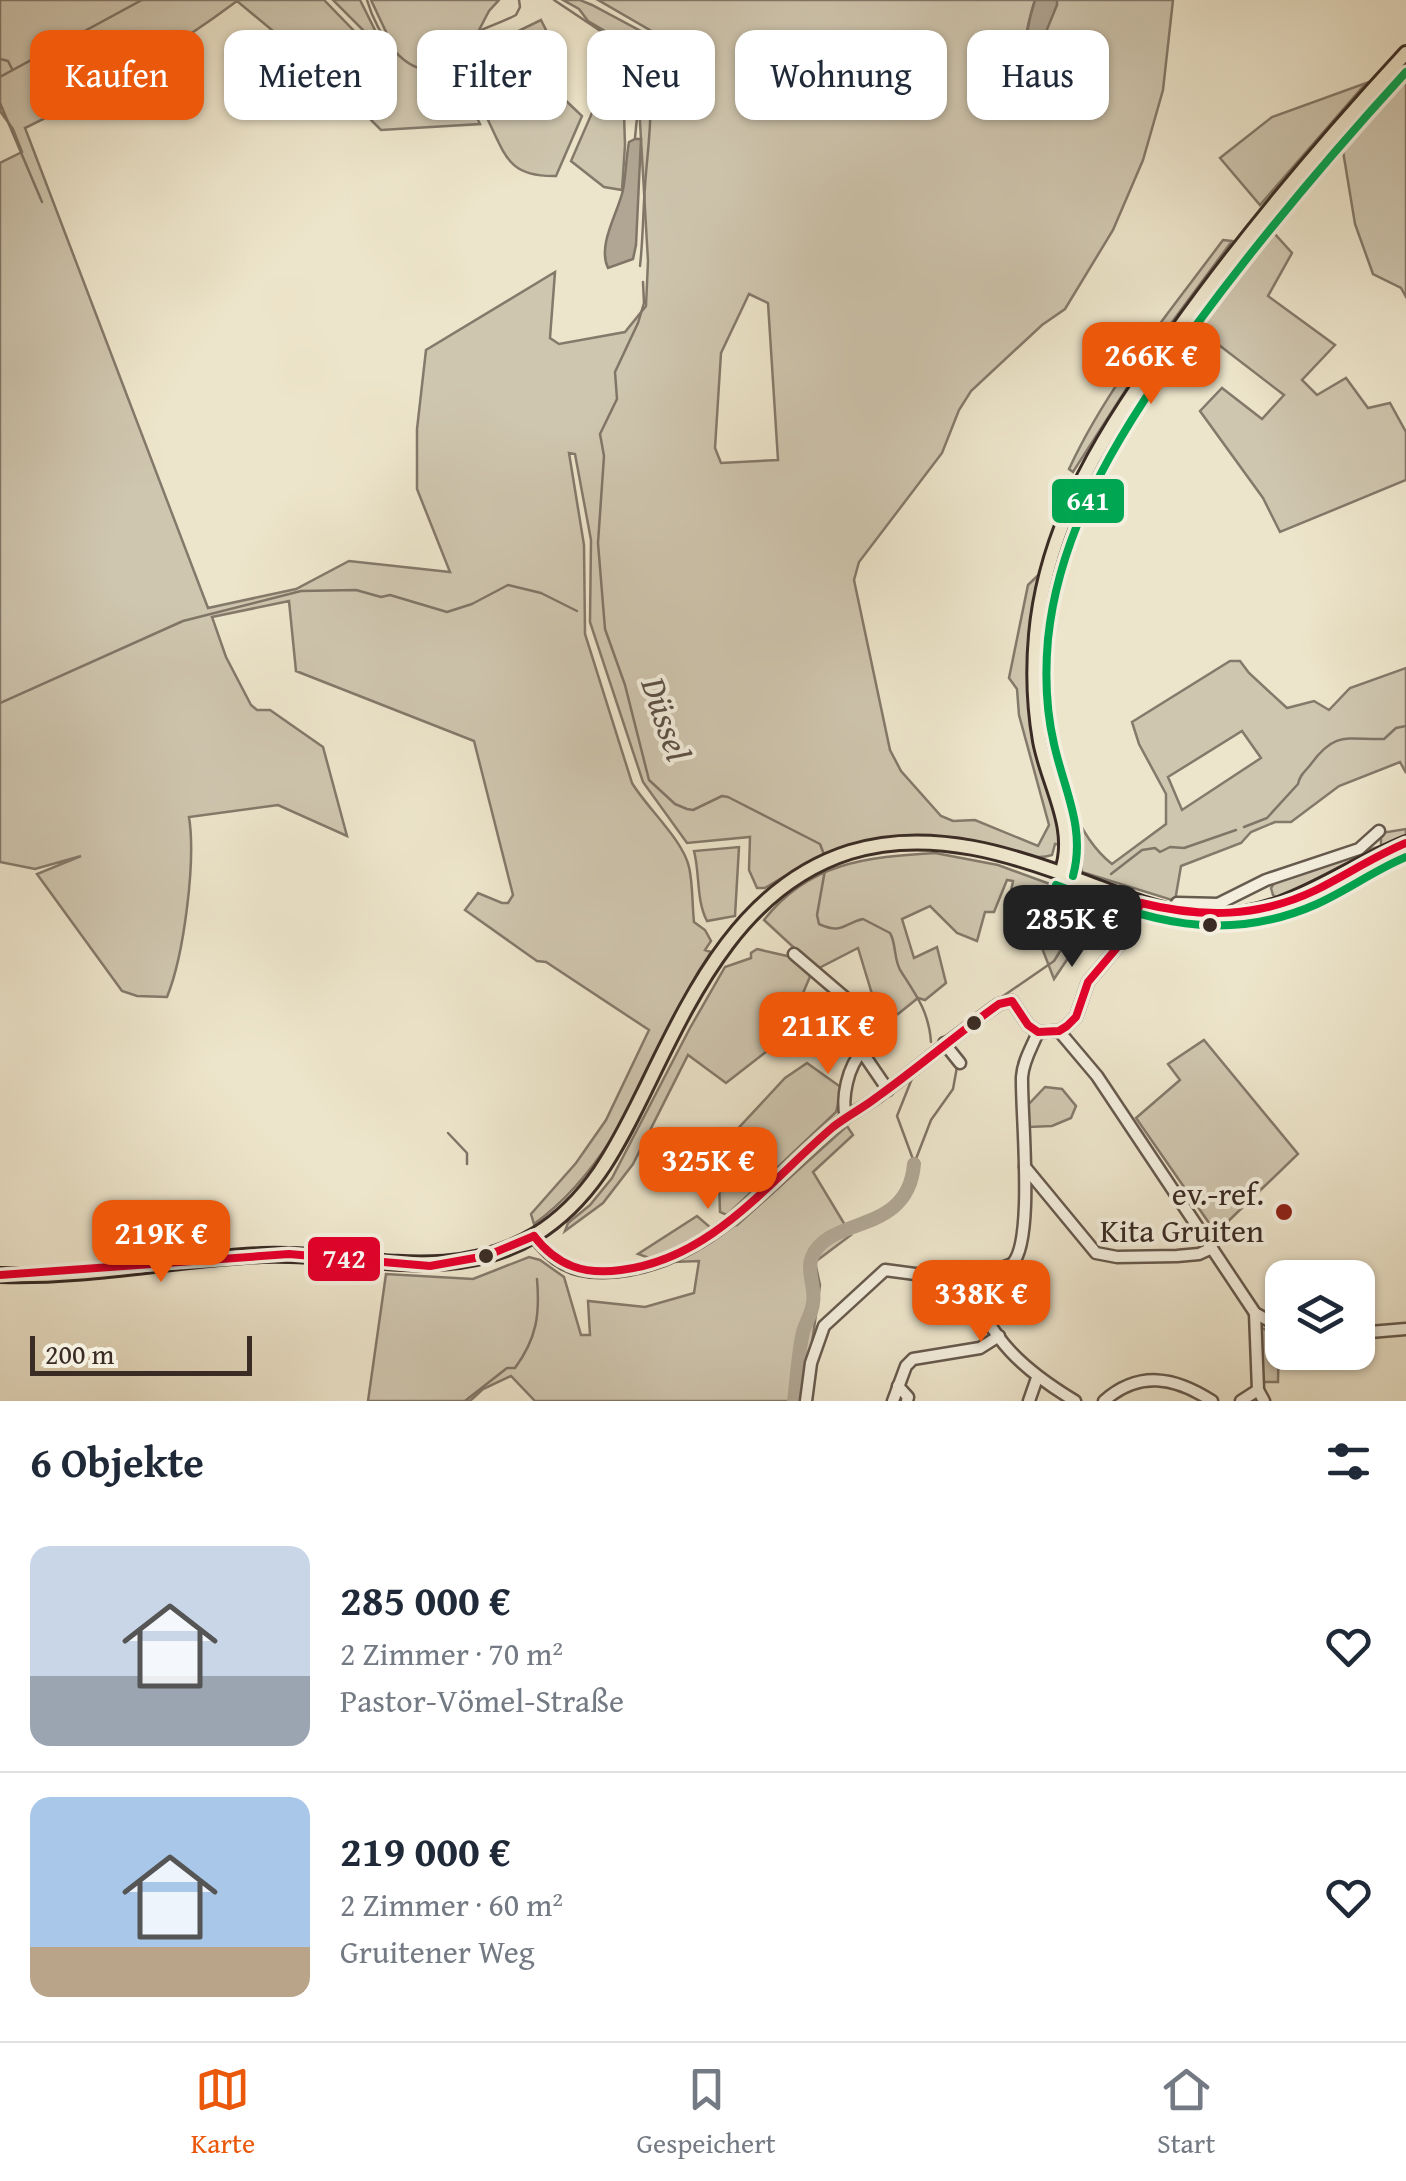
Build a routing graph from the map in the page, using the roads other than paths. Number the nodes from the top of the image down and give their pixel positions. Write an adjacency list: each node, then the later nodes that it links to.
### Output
1 (1406, 53): 4 (main road)
2 (1380, 831): 5 (street)
3 (1406, 843): 8 (main road)
4 (1061, 873): 6 (main road); 18 (main road)
5 (1266, 880): 7 (street); 8 (street)
6 (1141, 903): 8 (main road); 10 (street)
7 (1177, 903)
8 (1273, 907)
9 (794, 954): 13 (street)
10 (1059, 1031): 11 (street); 19 (street)
11 (1038, 1032): 12 (street); 17 (street)
12 (944, 1043): 14 (street); 15 (street)
13 (862, 1052): 15 (street); 16 (street)
14 (960, 1063)
15 (888, 1090): 16 (street)
16 (846, 1118): 18 (street)
17 (1025, 1167): 19 (street); 21 (street)
18 (534, 1236): 20 (main road)
19 (1212, 1248): 22 (street)
20 (0, 1275)
21 (968, 1281): 26 (street); 30 (street)
22 (1255, 1313): 23 (street); 29 (street)
23 (1265, 1319)
24 (1406, 1330): 25 (street)
25 (1375, 1333)
26 (999, 1336): 27 (street); 28 (street)
27 (1037, 1378): 33 (street); 34 (street)
28 (898, 1386): 31 (street); 32 (street)
29 (1261, 1395): 37 (street)
30 (806, 1401)
31 (893, 1401)
32 (907, 1401)
33 (1028, 1401)
34 (1076, 1401)
35 (1104, 1401): 36 (street)
36 (1212, 1401)
37 (1241, 1401)

